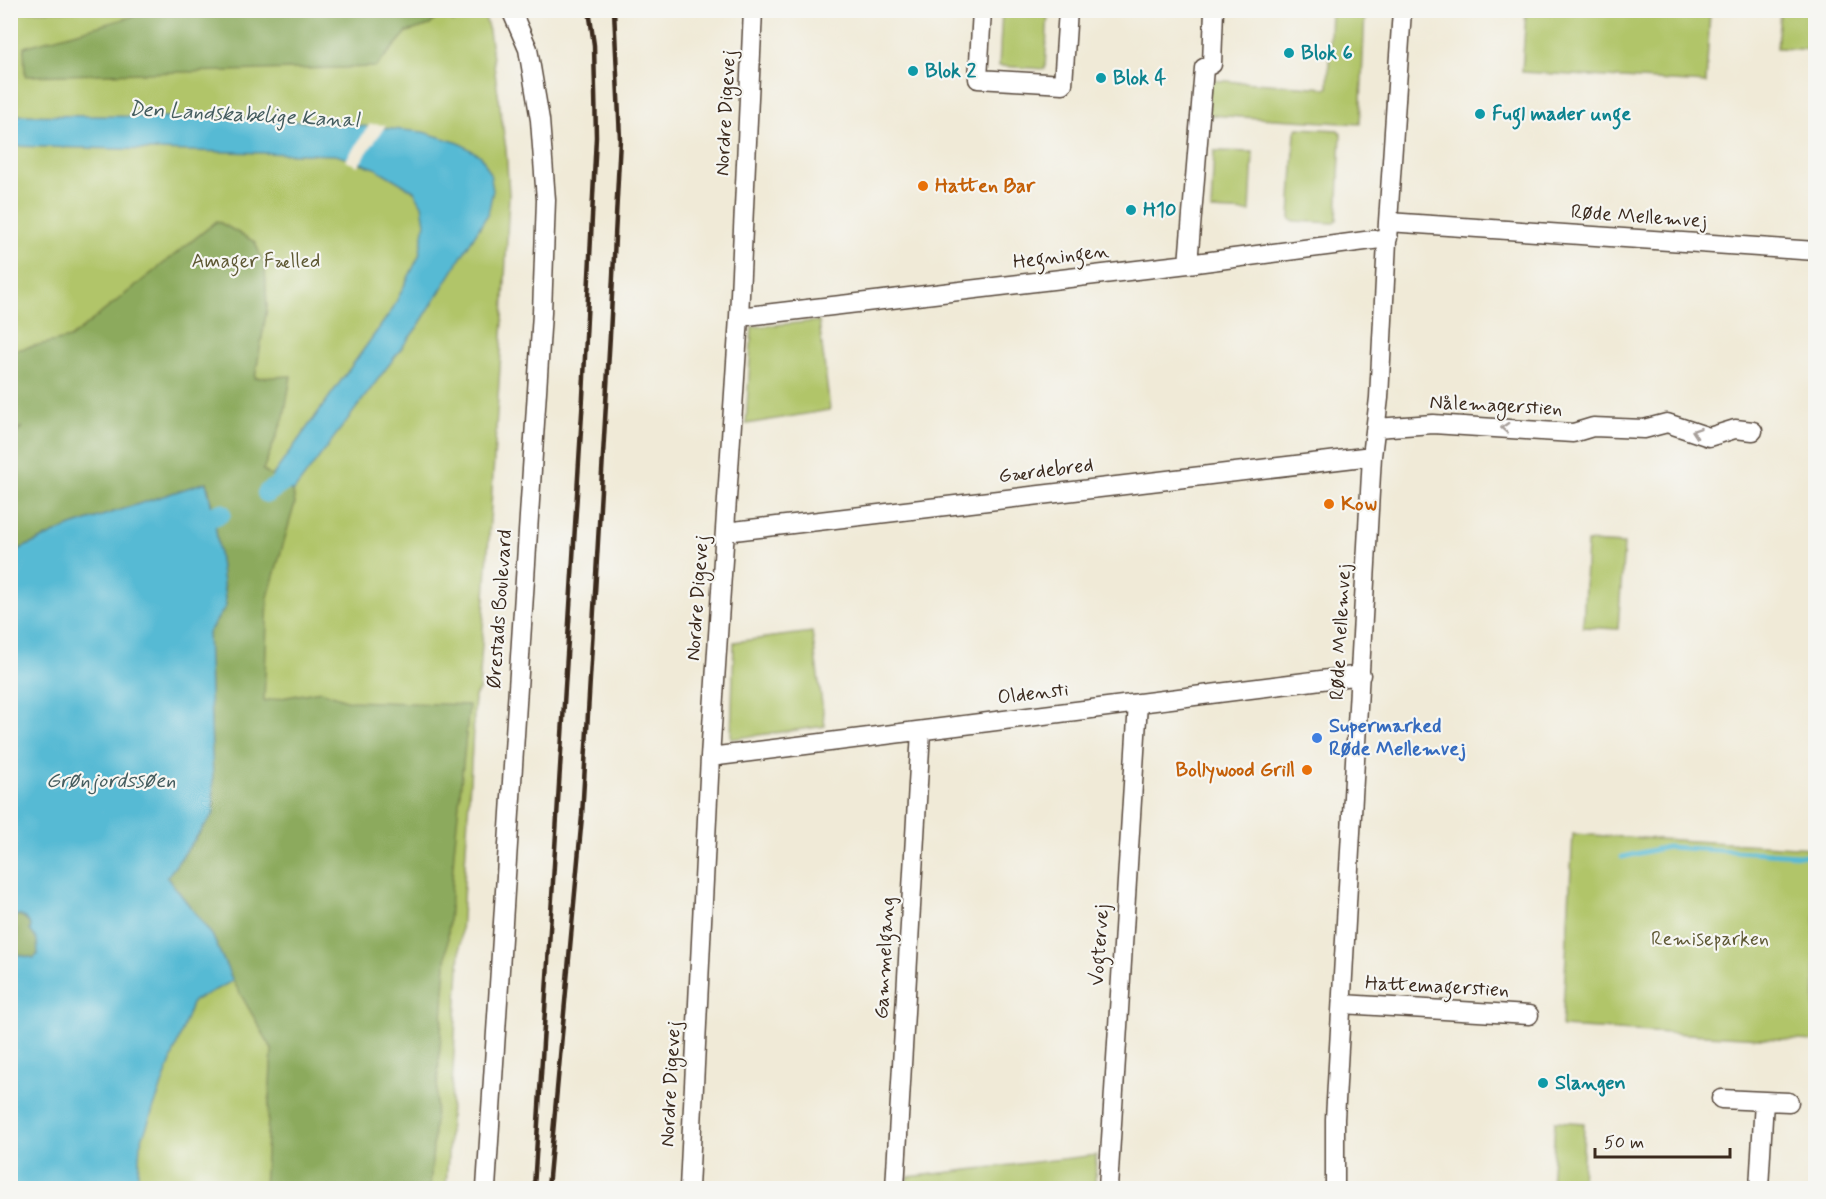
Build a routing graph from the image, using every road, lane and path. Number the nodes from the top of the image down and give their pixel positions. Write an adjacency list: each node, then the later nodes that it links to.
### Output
1 (511, 10): 8 (street, Ørestads Boulevard)
2 (522, 10): 8 (street, Ørestads Boulevard)
3 (753, 10): 12 (street, Nordre Digevej)
4 (982, 10): 5 (street)
5 (1068, 10)
6 (1214, 10): 11 (street)
7 (1402, 10): 9 (street, Røde Mellemvej)
8 (523, 35): 26 (street, Ørestads Boulevard)
9 (1388, 230): 10 (street, Røde Mellemvej); 11 (street, Hegningen); 13 (street, Røde Mellemvej)
10 (1815, 251)
11 (1188, 264): 12 (street, Hegningen)
12 (739, 317): 16 (street, Nordre Digevej)
13 (1376, 428): 14 (street, Nålemagerstien, one-way to 13); 15 (street, Røde Mellemvej)
14 (1753, 431)
15 (1372, 456): 16 (street, Gærdebred); 17 (street, Røde Mellemvej)
16 (725, 532): 20 (street, Nordre Digevej)
17 (1361, 675): 18 (street, Oldensti); 21 (street, Røde Mellemvej)
18 (1138, 704): 19 (street, Oldensti); 29 (street, Vogtervej)
19 (921, 731): 20 (street, Oldensti); 28 (street, Gammelgang)
20 (710, 757): 27 (street, Nordre Digevej)
21 (1342, 1004): 22 (street, Hattemagerstien); 30 (street, Røde Mellemvej)
22 (1529, 1015)
23 (1721, 1099): 24 (street)
24 (1764, 1101): 25 (street); 31 (street)
25 (1790, 1102)
26 (486, 1188)
27 (688, 1188)
28 (895, 1188)
29 (1108, 1188)
30 (1335, 1188)
31 (1760, 1188)

